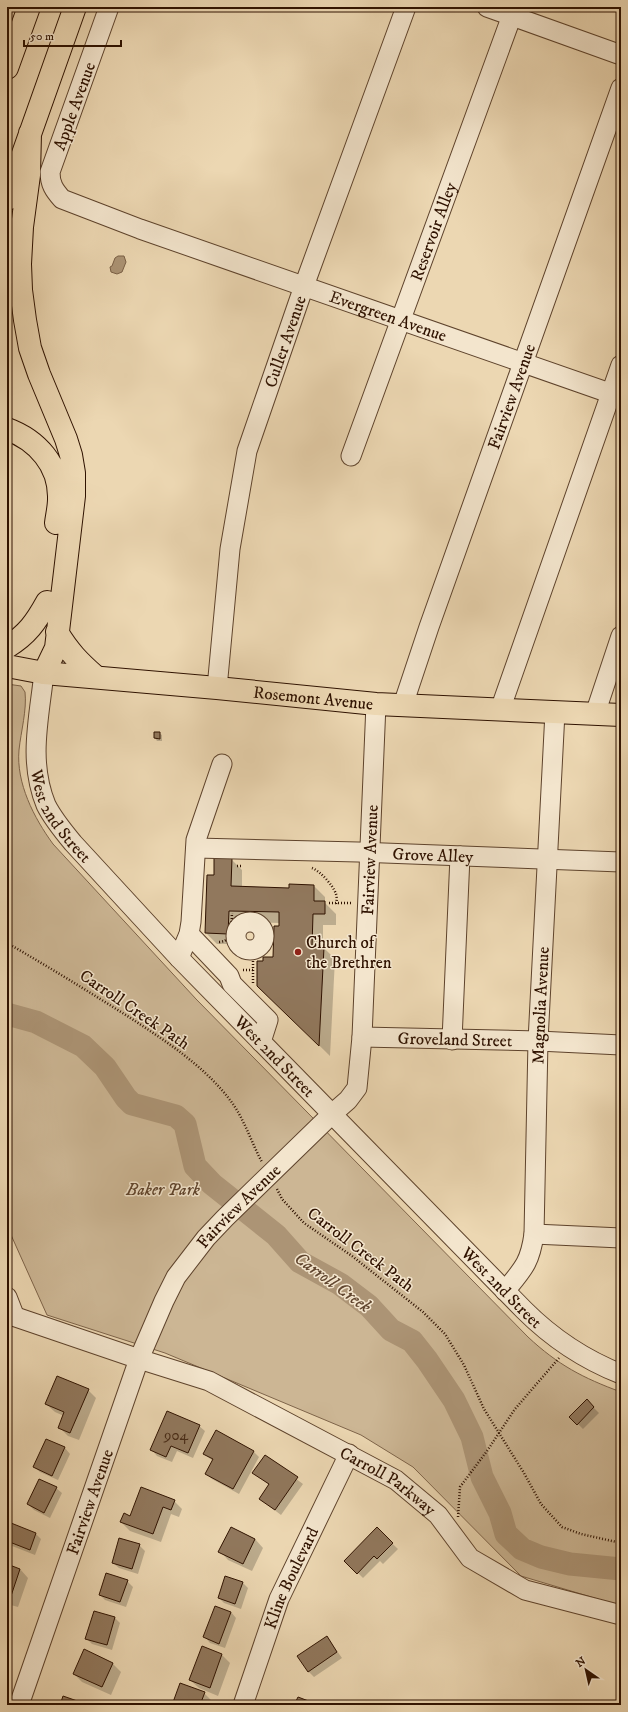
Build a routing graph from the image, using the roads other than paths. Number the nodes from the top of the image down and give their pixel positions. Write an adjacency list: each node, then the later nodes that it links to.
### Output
1 (29, 7): 8 (main road)
2 (75, 7): 10 (main road)
3 (109, 7): 11 (street, Apple Avenue)
4 (406, 7): 13 (street, Culler Avenue)
5 (487, 7): 6 (street)
6 (513, 11): 7 (street); 14 (street, Reservoir Alley)
7 (621, 55)
8 (7, 68)
9 (621, 88): 15 (street, Fairview Avenue)
10 (30, 133): 12 (main road); 21 (main road)
11 (50, 182): 13 (street, Evergreen Avenue)
12 (7, 199)
13 (304, 286): 14 (street, Evergreen Avenue); 27 (street, Culler Avenue)
14 (401, 319): 15 (street, Evergreen Avenue); 19 (street, Reservoir Alley)
15 (524, 362): 17 (street, Evergreen Avenue); 29 (street, Fairview Avenue)
16 (621, 364): 17 (street)
17 (616, 395): 30 (street)
18 (7, 429): 20 (main road)
19 (351, 456)
20 (47, 602): 23 (main road); 25 (main road)
21 (57, 632): 25 (main road); 26 (main road)
22 (621, 636): 32 (street)
23 (7, 647)
24 (7, 666): 25 (main road, Rosemont Avenue)
25 (44, 673): 26 (main road, Rosemont Avenue); 42 (street, West 2nd Street)
26 (96, 677): 27 (main road, Rosemont Avenue)
27 (217, 688): 28 (main road, Rosemont Avenue)
28 (376, 704): 29 (main road, Rosemont Avenue); 36 (street, Fairview Avenue)
29 (403, 705): 30 (main road, Rosemont Avenue)
30 (500, 710): 31 (main road, Rosemont Avenue)
31 (555, 712): 32 (main road, Rosemont Avenue); 38 (street, Magnolia Avenue)
32 (595, 714): 33 (main road, Rosemont Avenue)
33 (621, 715)
34 (222, 764): 35 (street)
35 (196, 844): 36 (street, Grove Alley); 40 (street)
36 (370, 853): 37 (street, Grove Alley); 44 (street, Fairview Avenue)
37 (460, 856): 38 (street, Grove Alley); 45 (street)
38 (548, 859): 39 (street, Grove Alley); 46 (street, Magnolia Avenue)
39 (621, 862)
40 (189, 934): 42 (street); 43 (street)
41 (239, 944): 43 (street)
42 (180, 958): 47 (street, West 2nd Street)
43 (223, 969): 47 (street)
44 (362, 1037): 45 (street, Groveland Street); 49 (street, Fairview Avenue)
45 (452, 1040): 46 (street, Groveland Street)
46 (538, 1041): 48 (street, Groveland Street); 50 (street, Magnolia Avenue)
47 (261, 1042): 49 (street, West 2nd Street)
48 (621, 1045)
49 (332, 1114): 52 (street, West 2nd Street); 55 (street, Fairview Avenue)
50 (534, 1234): 51 (street); 52 (street, Magnolia Avenue)
51 (621, 1238)
52 (505, 1291): 56 (street, West 2nd Street)
53 (7, 1297): 54 (street)
54 (11, 1314): 55 (street, Carroll Parkway)
55 (139, 1359): 57 (street, Carroll Parkway); 59 (street, Fairview Avenue)
56 (621, 1374)
57 (349, 1454): 58 (street, Carroll Parkway); 60 (street, Kline Boulevard)
58 (621, 1616)
59 (18, 1705)
60 (243, 1705)

